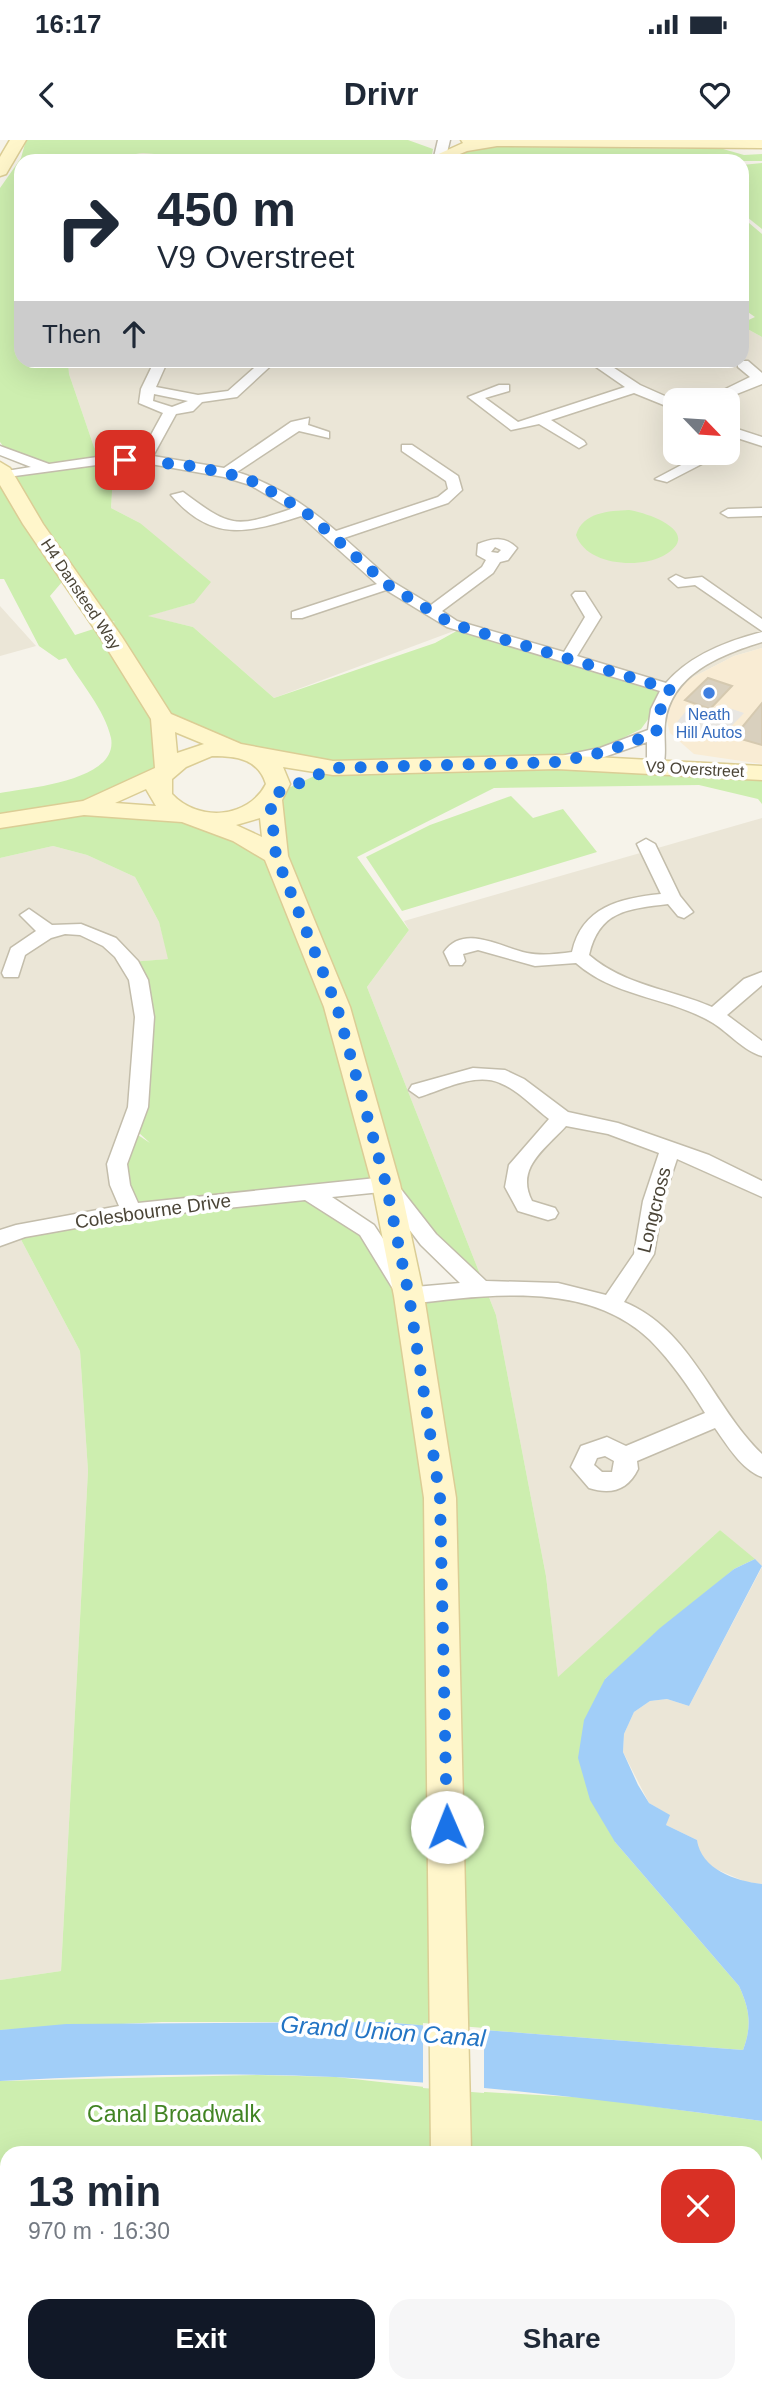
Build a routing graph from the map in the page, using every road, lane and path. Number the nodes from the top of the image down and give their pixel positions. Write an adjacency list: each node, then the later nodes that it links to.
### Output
1 (18, 140): 7 (street)
2 (469, 140): 4 (street)
3 (530, 141): 4 (street); 5 (street)
4 (508, 142): 6 (street)
5 (756, 143)
6 (450, 154)
7 (0, 171)
8 (158, 368): 15 (street)
9 (262, 368): 16 (street)
10 (604, 368): 13 (street)
11 (760, 379): 14 (street)
12 (504, 388): 19 (street)
13 (635, 388): 17 (street); 19 (street)
14 (739, 388)
15 (148, 389): 16 (street); 18 (street)
16 (198, 399): 18 (street)
17 (663, 400)
18 (171, 411): 24 (street)
19 (542, 420): 21 (street)
20 (324, 435): 28 (street)
21 (579, 444)
22 (407, 448): 34 (street)
23 (0, 450): 26 (street)
24 (145, 459): 26 (street); 28 (street)
25 (689, 466): 29 (street)
26 (44, 467): 27 (street)
27 (2, 471): 45 (street, H4 Dansteed Way)
28 (226, 473): 31 (street)
29 (662, 479)
30 (178, 495): 31 (street)
31 (303, 510): 34 (street)
32 (762, 512): 33 (street)
33 (728, 513)
34 (337, 536): 37 (street)
35 (495, 558): 39 (street)
36 (676, 579): 41 (street)
37 (388, 585): 39 (street); 40 (street)
38 (580, 595): 43 (street)
39 (431, 612): 43 (street)
40 (297, 615)
41 (762, 626)
42 (762, 637): 44 (street)
43 (568, 659): 44 (street)
44 (670, 689): 46 (street)
45 (162, 719): 47 (street); 51 (street, H4 Dansteed Way)
46 (656, 733): 48 (street); 50 (street)
47 (253, 755): 49 (street, V9 Overstreet); 51 (street); 53 (street)
48 (557, 762): 49 (street, V9 Overstreet); 50 (street, V9 Overstreet)
49 (344, 767): 53 (street, V9 Overstreet)
50 (655, 767): 52 (street, V9 Overstreet)
51 (165, 770): 54 (street); 55 (street)
52 (762, 773)
53 (273, 797): 55 (street); 58 (street)
54 (84, 808): 55 (street); 56 (street)
55 (193, 817): 58 (street)
56 (0, 821)
57 (646, 844): 61 (street)
58 (276, 856): 70 (street)
59 (29, 915): 60 (street)
60 (49, 932): 63 (street); 73 (street)
61 (580, 957): 62 (street); 65 (street)
62 (456, 961)
63 (11, 974)
64 (762, 978): 65 (street)
65 (714, 1016): 66 (street)
66 (762, 1050)
67 (419, 1090): 68 (street, Longcross)
68 (562, 1118): 69 (street, Longcross); 74 (street)
69 (671, 1150): 71 (street, Longcross); 78 (street, Longcross)
70 (386, 1184): 72 (street, Colesbourne Drive); 76 (street); 77 (street)
71 (762, 1190)
72 (307, 1191): 73 (street, Colesbourne Drive); 77 (street)
73 (132, 1211): 75 (street, Colesbourne Drive)
74 (548, 1213)
75 (0, 1238)
76 (480, 1288): 77 (street); 78 (street)
77 (409, 1296): 82 (street)
78 (611, 1304): 79 (street)
79 (719, 1417): 80 (street); 81 (street)
80 (625, 1456)
81 (762, 1468)
82 (451, 2146)

